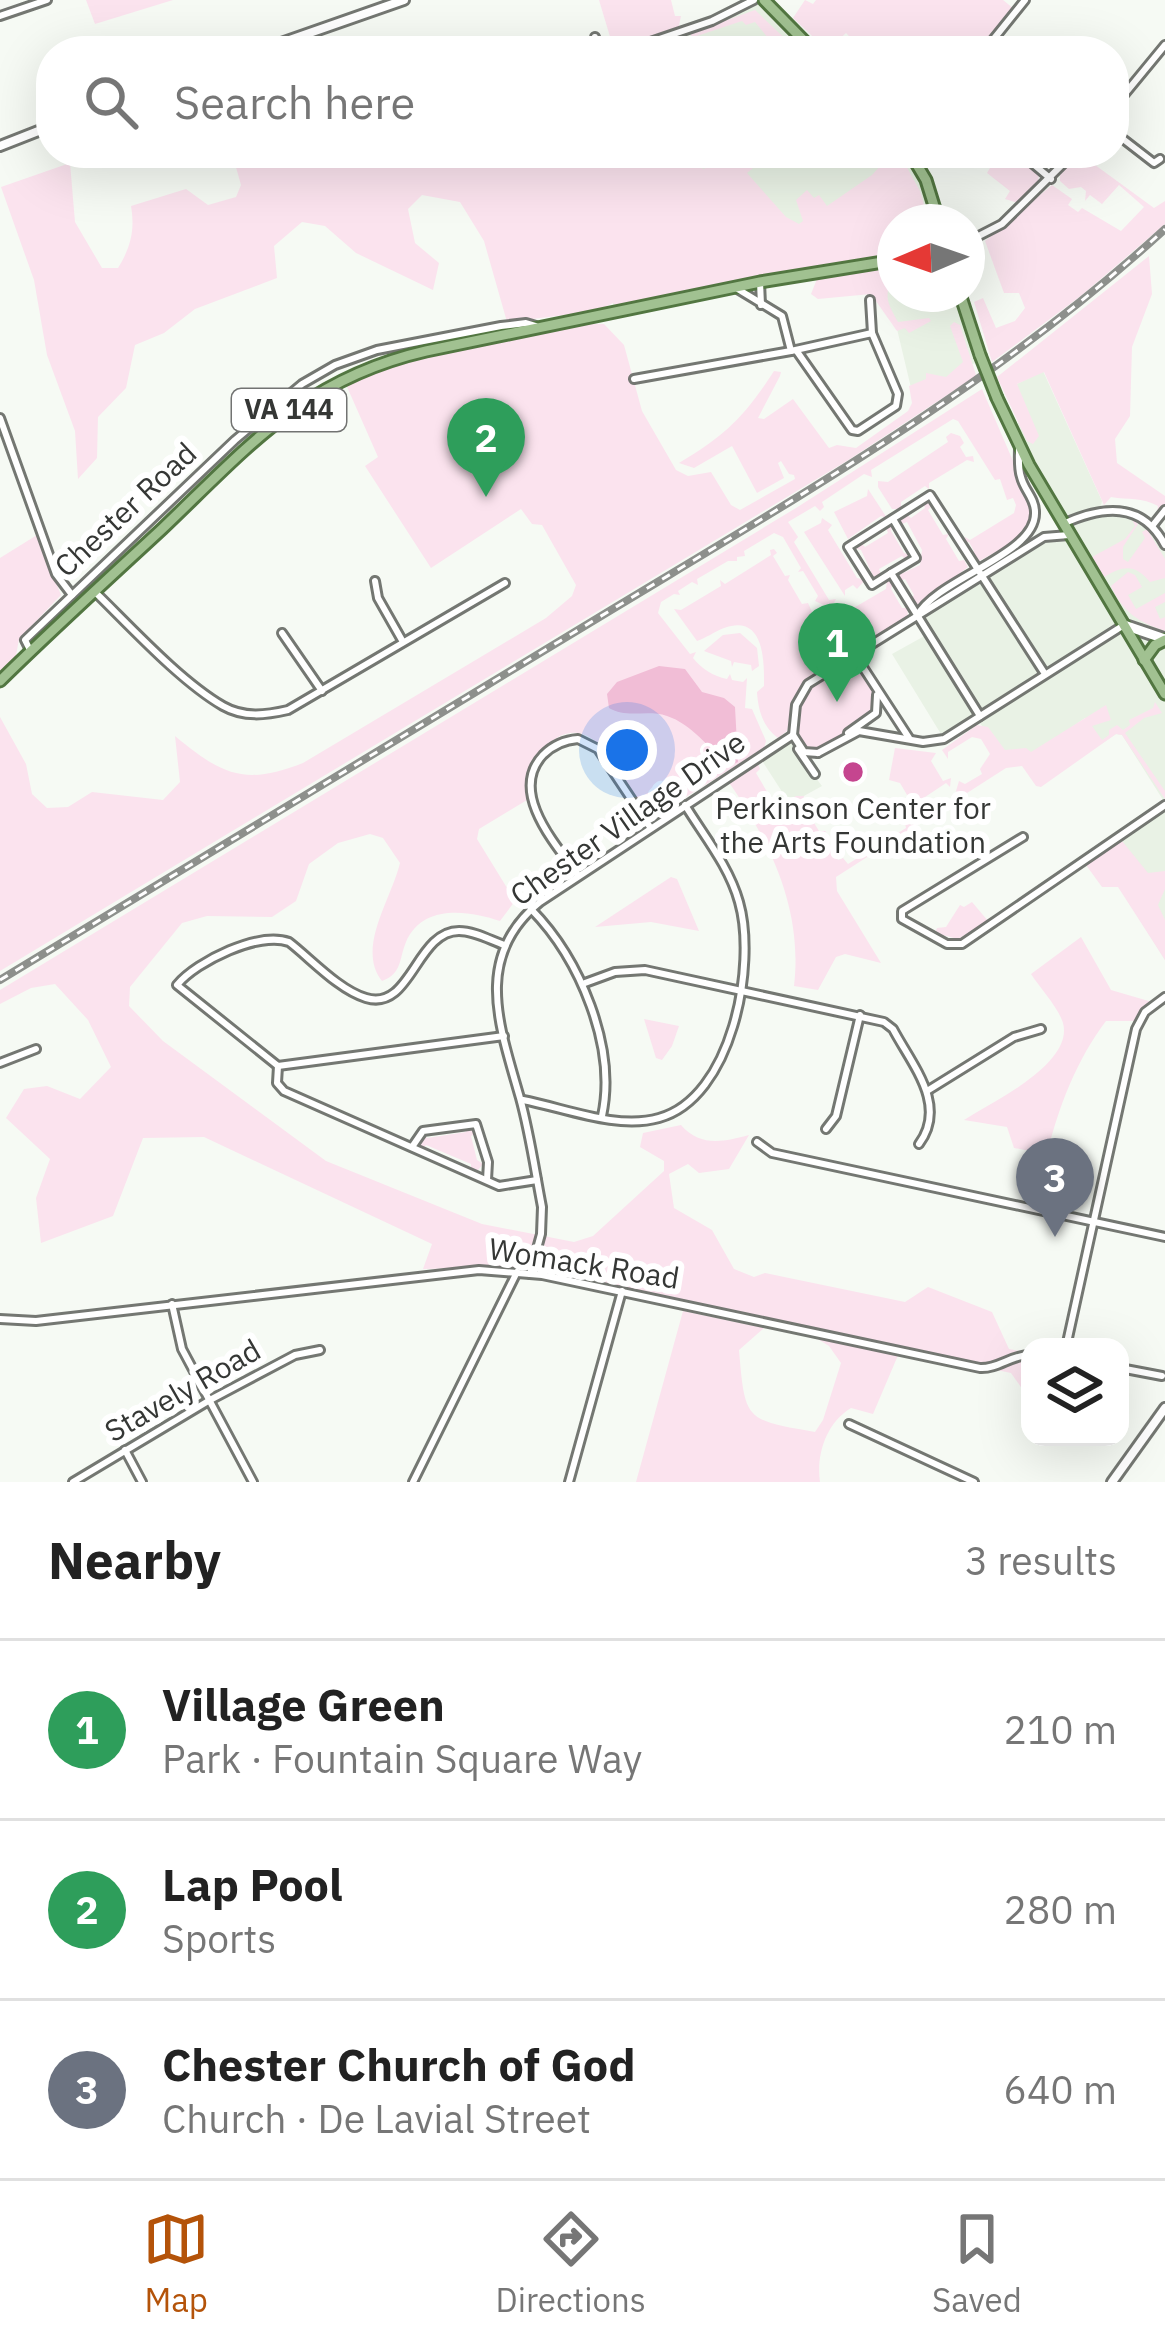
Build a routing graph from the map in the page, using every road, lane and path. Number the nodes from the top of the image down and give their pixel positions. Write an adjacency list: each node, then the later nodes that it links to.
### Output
1 (11, 0): 7 (street)
2 (47, 0): 7 (street)
3 (404, 0): 9 (street)
4 (754, 0): 10 (street)
5 (764, 0): 11 (main road)
6 (1025, 0): 12 (street)
7 (16, 11): 8 (street)
8 (0, 16)
9 (301, 36)
10 (668, 36)
11 (799, 36)
12 (996, 36)
13 (1165, 45): 14 (street)
14 (1129, 89)
15 (36, 132): 17 (street)
16 (1129, 144): 18 (street)
17 (0, 146)
18 (1160, 159)
19 (919, 168): 23 (main road)
20 (1038, 168): 22 (street)
21 (1061, 168): 22 (street)
22 (1051, 179): 24 (street)
23 (933, 204)
24 (985, 233)
25 (877, 263): 26 (main road, Chester Road / VA 144)
26 (760, 282): 27 (main road, Chester Road / VA 144); 29 (street)
27 (736, 288): 29 (street); 31 (main road, Chester Road / VA 144)
28 (870, 300): 32 (street)
29 (761, 305): 34 (street)
30 (966, 312): 38 (main road, bridge)
31 (539, 327): 33 (street, Chester Road / VA 144); 35 (main road, Chester Road / VA 144)
32 (872, 333): 34 (street); 34 (street)
33 (376, 350): 35 (street); 50 (street, Chester Road / VA 144)
34 (794, 350): 36 (street)
35 (382, 362): 49 (main road, Chester Road / VA 144)
36 (634, 379)
37 (0, 418): 50 (street)
38 (1019, 447): 41 (main road); 46 (street, Chester Village Drive)
39 (1165, 510): 42 (street)
40 (893, 519): 45 (street); 45 (street); 46 (street)
41 (1063, 524): 42 (street); 43 (main road)
42 (1153, 525): 44 (street)
43 (1069, 535): 46 (street, Chester Village Drive); 52 (main road)
44 (1165, 545)
45 (891, 573): 51 (street)
46 (978, 573): 51 (street, Chester Village Drive); 59 (street)
47 (375, 581): 55 (street)
48 (505, 583): 55 (street)
49 (94, 591): 56 (main road, Chester Road / VA 144); 62 (street)
50 (71, 595): 56 (street, Chester Road / VA 144)
51 (917, 616): 57 (street, Chester Village Drive); 64 (street)
52 (1124, 625): 54 (main road); 58 (main road); 59 (street)
53 (282, 633): 62 (street)
54 (1165, 639): 58 (main road)
55 (403, 642): 62 (street)
56 (31, 652): 60 (main road, Chester Road / VA 144)
57 (855, 655): 61 (street); 65 (street, Chester Village Drive)
58 (1144, 660): 63 (main road)
59 (1045, 674): 64 (street)
60 (0, 681)
61 (876, 689): 66 (street); 67 (street)
62 (322, 691)
63 (1165, 694)
64 (980, 716): 67 (street)
65 (793, 735): 68 (street); 70 (street, Chester Village Drive)
66 (845, 735): 67 (street); 69 (street)
67 (912, 740)
68 (797, 746): 69 (street); 69 (street)
69 (818, 753)
70 (685, 805): 72 (street, Chester Village Drive); 78 (street)
71 (1165, 805): 73 (street)
72 (650, 827): 74 (street, Chester Village Drive); 74 (street)
73 (1023, 837)
74 (578, 875): 75 (street, Chester Village Drive)
75 (531, 909): 76 (street, Chester Village Drive); 77 (street)
76 (504, 946): 82 (street, Chester Village Drive); 85 (street)
77 (585, 983): 78 (street); 88 (street)
78 (740, 990): 80 (street); 88 (street)
79 (1165, 997): 95 (street)
80 (860, 1016): 86 (street); 89 (street)
81 (1041, 1029): 86 (street)
82 (504, 1036): 85 (street); 87 (street, Chester Village Drive)
83 (36, 1049): 84 (street)
84 (0, 1063)
85 (278, 1066): 92 (street)
86 (927, 1091): 91 (street)
87 (520, 1100): 88 (street); 94 (street, Chester Village Drive)
88 (602, 1116)
89 (826, 1129)
90 (757, 1142): 95 (street)
91 (919, 1144)
92 (412, 1147): 93 (street); 93 (street)
93 (487, 1180): 94 (street)
94 (537, 1180): 98 (street, Chester Village Drive)
95 (1094, 1221): 96 (street); 102 (street)
96 (1165, 1237)
97 (517, 1272): 98 (street, Womack Road); 100 (street, Womack Road); 114 (street)
98 (530, 1274): 99 (street, Womack Road)
99 (622, 1291): 104 (street, Womack Road); 115 (street)
100 (172, 1304): 101 (street, Womack Road); 107 (street)
101 (0, 1319)
102 (1068, 1338)
103 (320, 1350): 107 (street, Stavely Road)
104 (1021, 1356)
105 (1129, 1370): 106 (street)
106 (1162, 1376)
107 (210, 1400): 110 (street, Stavely Road); 113 (street)
108 (1165, 1408): 117 (street)
109 (849, 1424): 116 (street)
110 (125, 1450): 111 (street, Stavely Road); 112 (street)
111 (73, 1482)
112 (142, 1482)
113 (253, 1482)
114 (413, 1482)
115 (569, 1482)
116 (974, 1482)
117 (1112, 1482)

